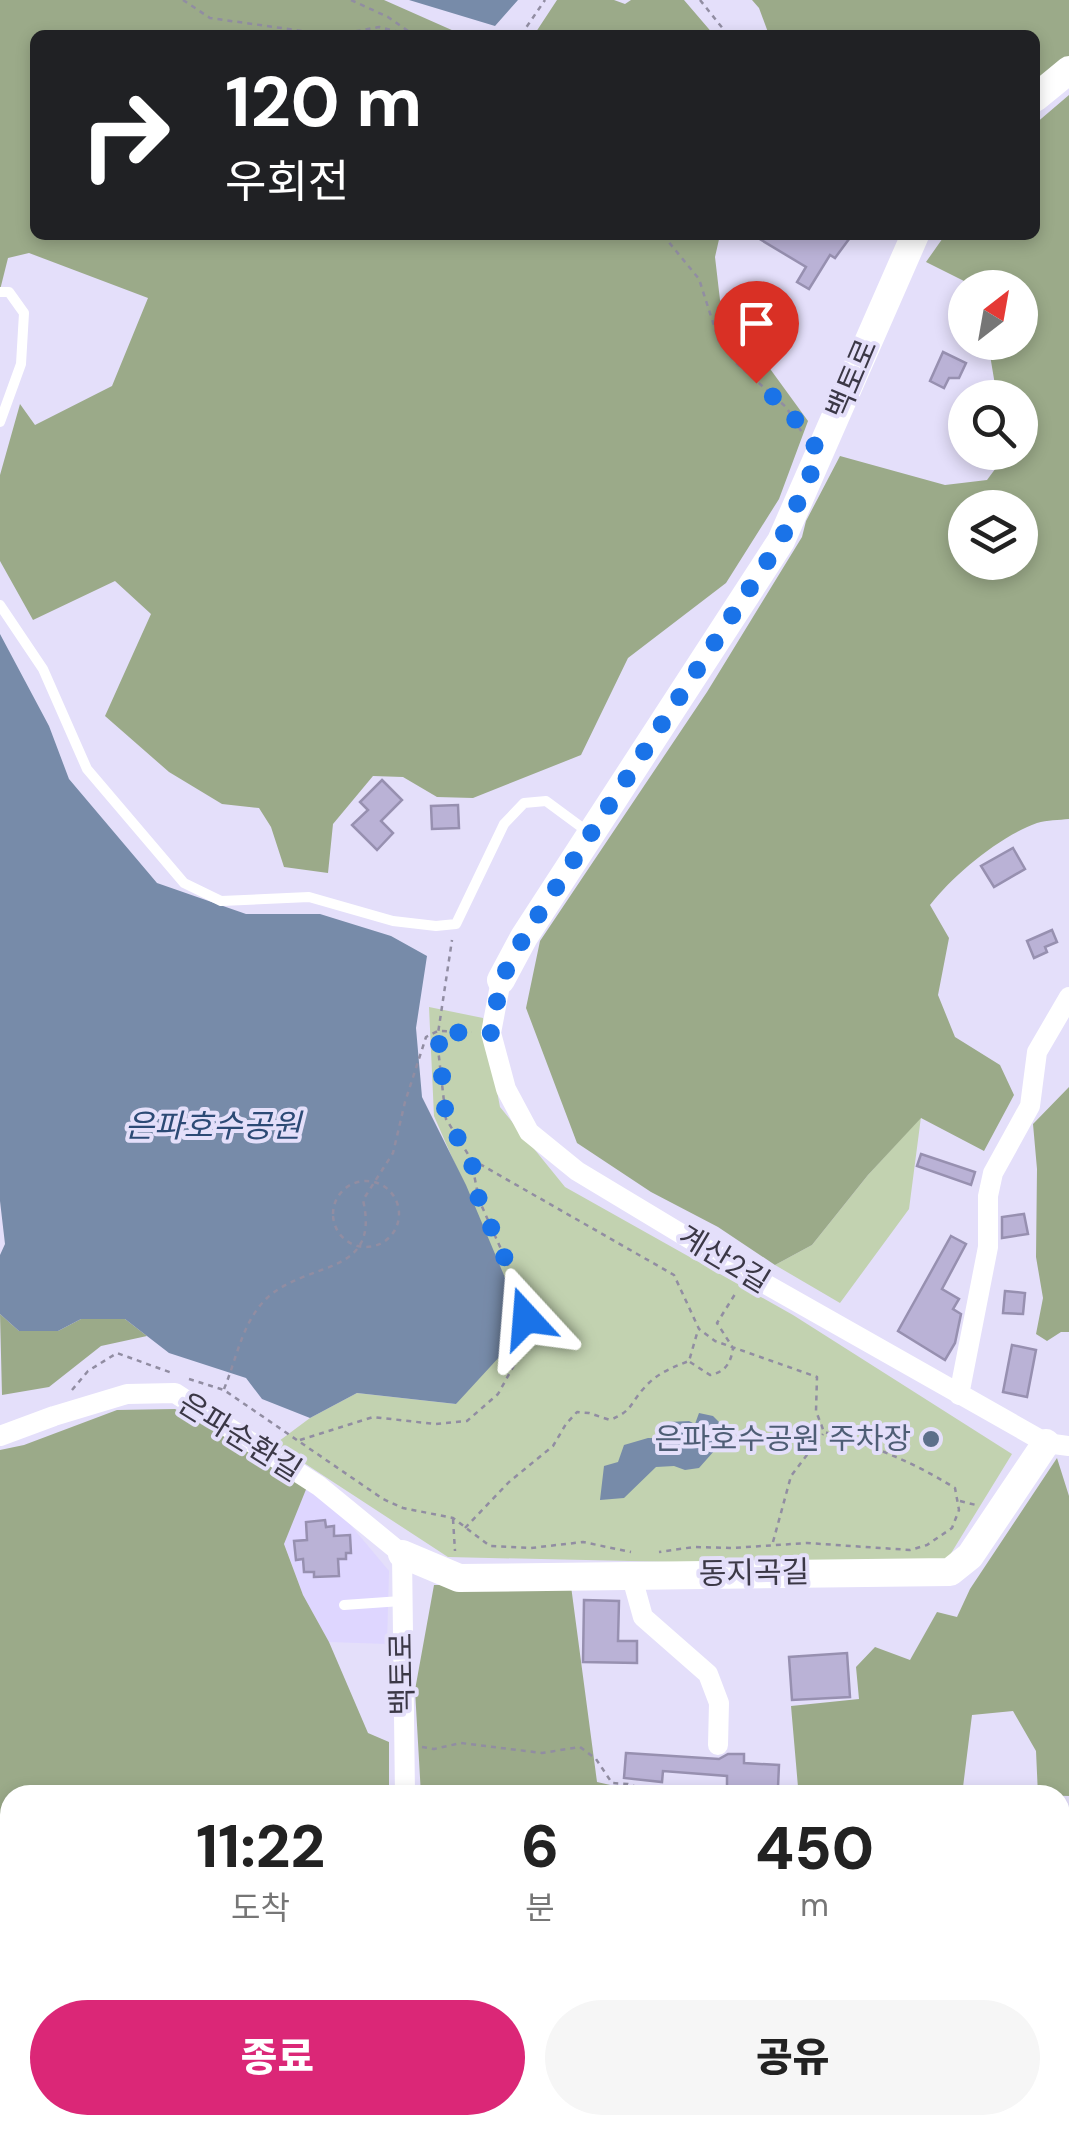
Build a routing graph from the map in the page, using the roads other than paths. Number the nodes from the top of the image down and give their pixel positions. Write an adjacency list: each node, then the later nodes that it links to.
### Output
1 (1069, 70): 2 (street)
2 (1040, 94)
3 (913, 240): 7 (street, 백토로)
4 (0, 292): 5 (lane)
5 (0, 422)
6 (0, 605): 7 (lane)
7 (592, 835): 8 (street, 백토로)
8 (501, 980): 10 (street, 계산2길)
9 (1069, 997): 10 (street)
10 (959, 1395): 12 (street, 계산2길)
11 (0, 1436): 13 (street, 은파순환길)
12 (1058, 1445): 14 (street, 동지곡길)
13 (402, 1554): 14 (street, 동지곡길); 15 (street, 백토로)
14 (638, 1564): 17 (street)
15 (401, 1602): 16 (lane); 18 (street, 백토로)
16 (344, 1605)
17 (718, 1745)
18 (404, 1785)

